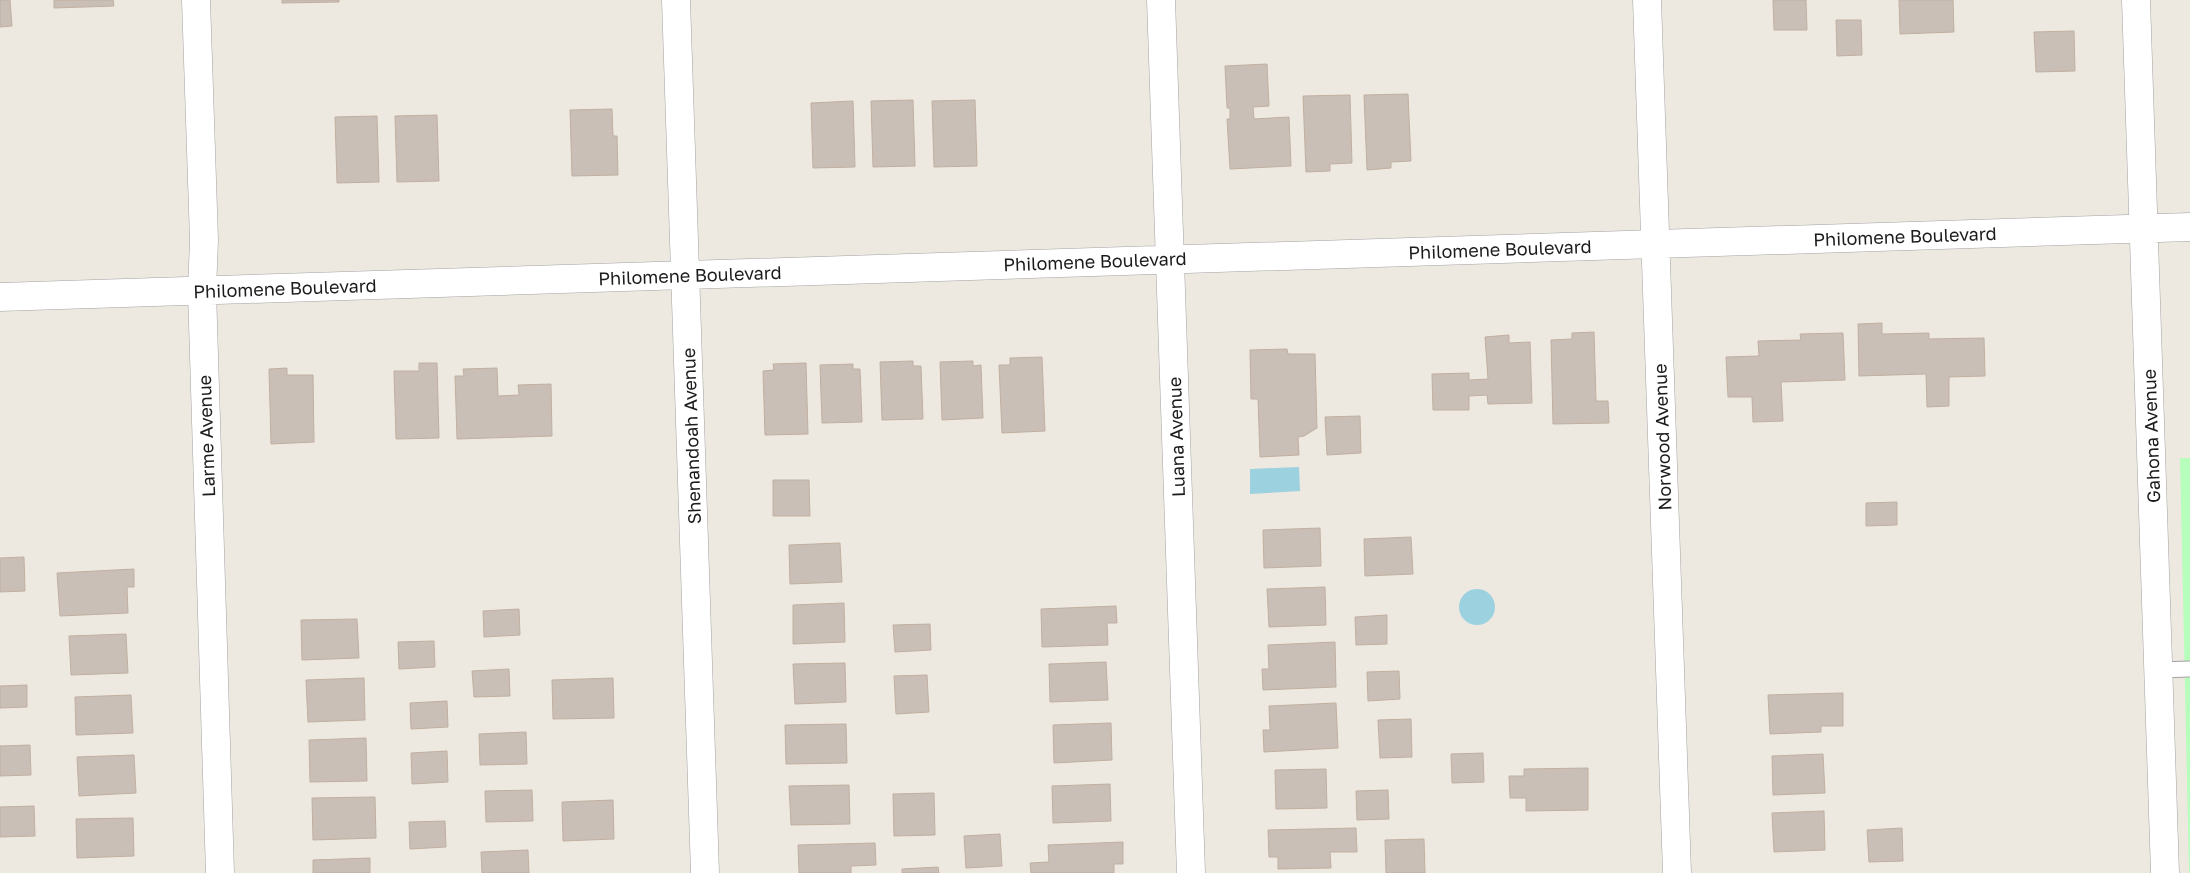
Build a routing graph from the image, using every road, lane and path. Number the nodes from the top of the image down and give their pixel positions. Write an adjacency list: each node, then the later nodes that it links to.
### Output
1 (196, 0): 11 (street, Larme Avenue)
2 (676, 0): 10 (street, Shenandoah Avenue)
3 (1161, 0): 9 (street, Luana Avenue)
4 (1647, 0): 8 (street, Norwood Avenue)
5 (2136, 0): 7 (street, Gahona Avenue)
6 (2190, 227): 7 (street, Philomene Boulevard)
7 (2144, 228): 8 (street, Philomene Boulevard); 14 (street, Gahona Avenue)
8 (1655, 244): 9 (street, Philomene Boulevard); 18 (street, Norwood Avenue)
9 (1170, 259): 10 (street, Philomene Boulevard); 17 (street, Luana Avenue)
10 (685, 275): 11 (street, Philomene Boulevard); 16 (street, Shenandoah Avenue)
11 (202, 291): 12 (street, Philomene Boulevard); 15 (street, Larme Avenue)
12 (0, 297)
13 (2190, 669): 14 (lane)
14 (2158, 670): 19 (street, Gahona Avenue)
15 (220, 873)
16 (705, 873)
17 (1191, 873)
18 (1677, 873)
19 (2165, 873)

